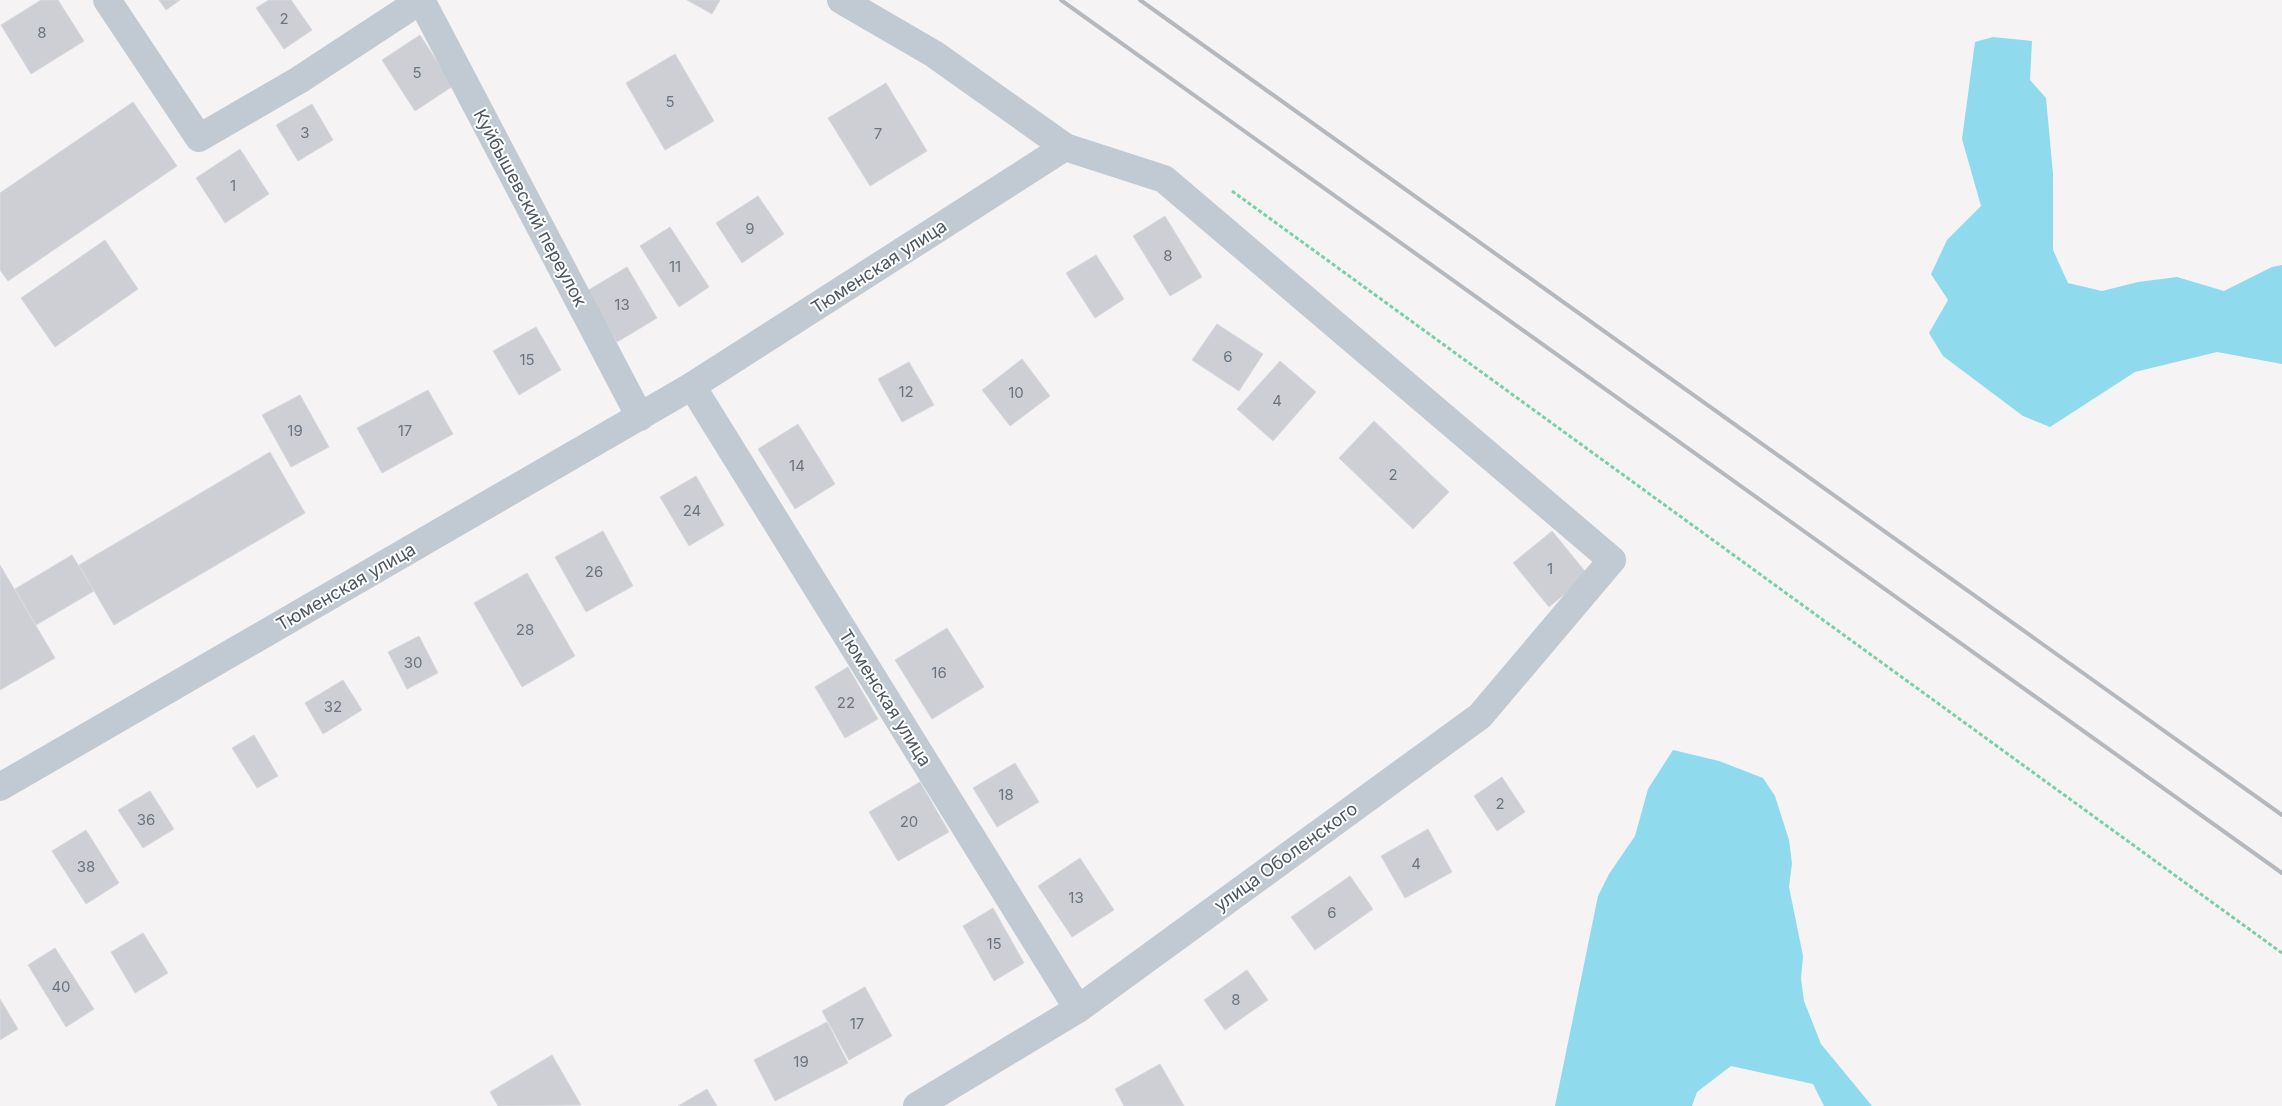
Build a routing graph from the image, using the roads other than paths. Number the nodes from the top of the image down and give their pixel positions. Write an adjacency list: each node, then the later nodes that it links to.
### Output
1 (107, 0): 2 (street, Куйбышевский переулок)
2 (421, 0): 6 (street, Куйбышевский переулок)
3 (841, 0): 4 (street)
4 (1065, 147): 5 (street, Тюменская улица); 8 (street, улица Оболенского)
5 (692, 386): 6 (street, Тюменская улица); 8 (street, Тюменская улица)
6 (640, 417): 7 (street, Тюменская улица)
7 (0, 787)
8 (1078, 1009): 9 (street, улица Оболенского)
9 (917, 1106)

